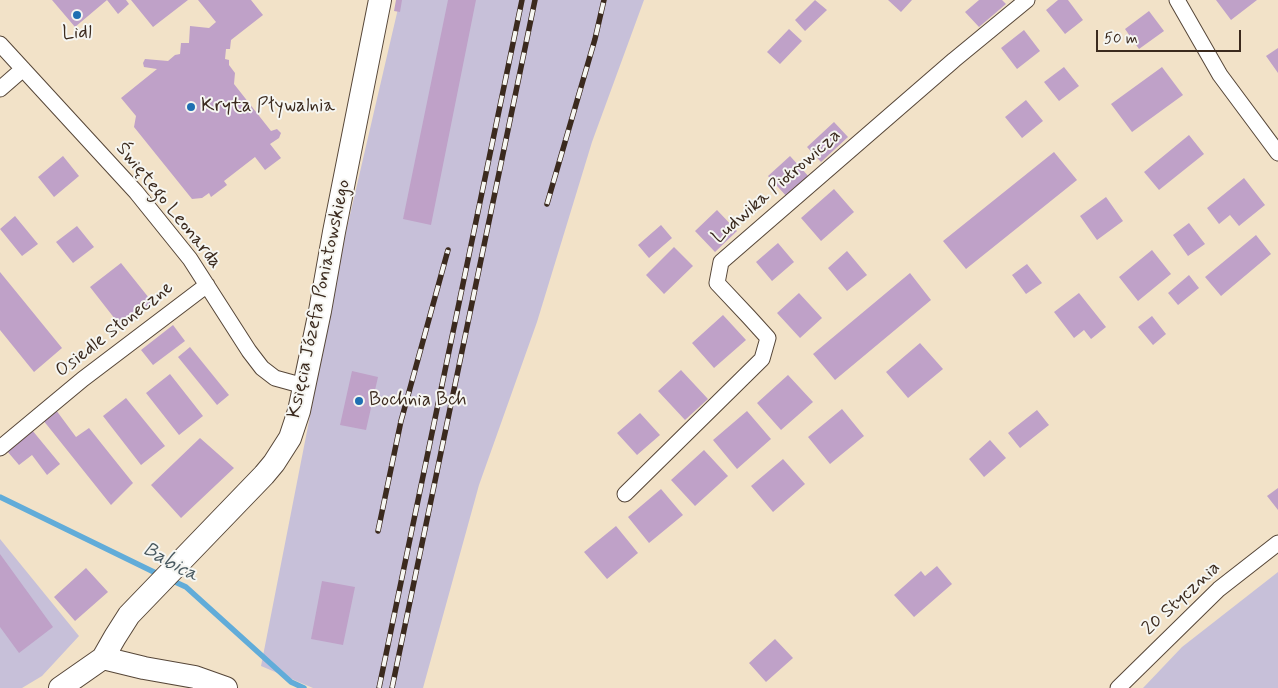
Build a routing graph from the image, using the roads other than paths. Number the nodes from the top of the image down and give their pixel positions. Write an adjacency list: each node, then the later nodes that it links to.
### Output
1 (380, 0): 9 (main road, Księcia Józefa Poniatowskiego)
2 (1028, 0): 11 (street, Ludwika Piotrowicza)
3 (1177, 0): 7 (street)
4 (0, 44): 5 (street, Świętego Leonarda)
5 (23, 69): 6 (street); 8 (street, Świętego Leonarda)
6 (0, 89)
7 (1278, 153)
8 (207, 285): 9 (street, Świętego Leonarda); 10 (street, Osiedle Słoneczne)
9 (304, 386): 13 (main road, Księcia Józefa Poniatowskiego)
10 (0, 448)
11 (625, 494)
12 (1278, 543): 16 (street, 20 Stycznia)
13 (103, 658): 14 (main road, Księcia Józefa Poniatowskiego); 15 (main road)
14 (60, 688)
15 (226, 688)
16 (1118, 688)

